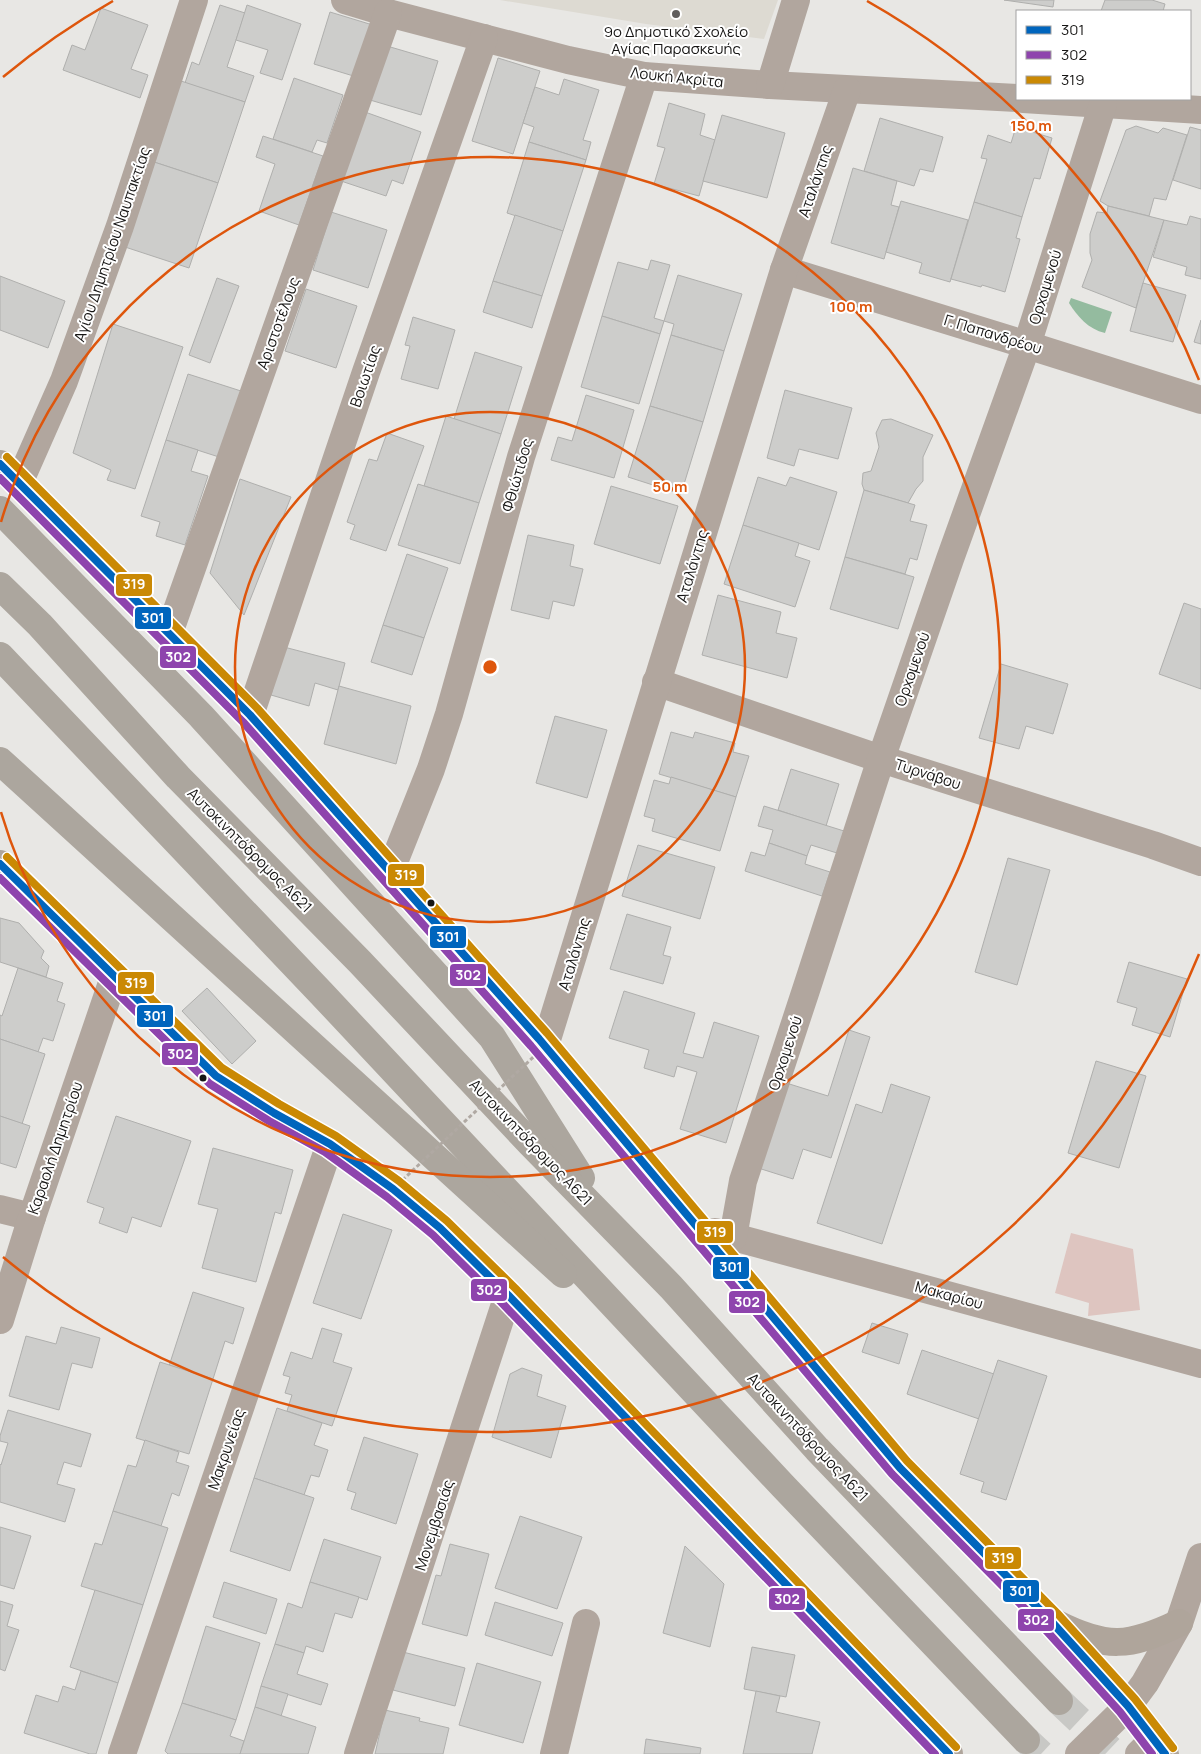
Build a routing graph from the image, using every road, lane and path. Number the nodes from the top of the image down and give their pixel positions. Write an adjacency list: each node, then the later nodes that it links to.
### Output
1 (194, 0): 17 (street, Αγίου Δημητρίου Ναυπακτίας)
2 (344, 0): 4 (street, Λουκή Ακρίτα)
3 (796, 0): 7 (street)
4 (388, 14): 5 (street, Λουκή Ακρίτα); 20 (street, Αριστοτέλους)
5 (484, 38): 6 (street, Λουκή Ακρίτα); 23 (street, Βοιωτίας)
6 (644, 76): 7 (street, Λουκή Ακρίτα); 28 (street, Φθιώτιδος)
7 (770, 85): 8 (street, Λουκή Ακρίτα)
8 (847, 90): 9 (street, Λουκή Ακρίτα); 13 (street, Αταλάντης)
9 (1016, 98)
10 (1039, 100): 11 (street)
11 (1103, 104): 12 (street); 14 (street, Ορχομενού)
12 (1201, 110)
13 (784, 270): 14 (street, Γ. Παπανδρέου); 22 (street, Αταλάντης)
14 (1027, 344): 15 (street, Γ. Παπανδρέου); 24 (street, Ορχομενού)
15 (1201, 400)
16 (0, 464): 17 (main road)
17 (19, 484): 20 (main road)
18 (0, 510): 35 (highway)
19 (0, 586): 35 (highway, Αυτοκινητόδρομος Α621)
20 (168, 633): 23 (main road)
21 (0, 656): 40 (highway)
22 (656, 682): 24 (street, Τυρνάβου); 30 (street, Αταλάντης)
23 (250, 715): 28 (main road)
24 (881, 759): 26 (street, Τυρνάβου); 37 (street, Ορχομενού)
25 (0, 761): 40 (highway)
26 (1201, 862)
27 (0, 864): 29 (main road)
28 (390, 872): 30 (main road)
29 (114, 977): 31 (main road); 34 (street, Καραολή Δημητρίου)
30 (544, 1046): 32 (path, bridge); 36 (main road)
31 (330, 1144): 32 (main road); 50 (street, Μακρυνείας)
32 (393, 1190): 38 (main road)
33 (0, 1209): 34 (street)
34 (32, 1217): 39 (street, Καραολή Δημητρίου)
35 (606, 1220): 46 (highway, Αυτοκινητόδρομος Α621)
36 (697, 1228): 37 (street, Μακαρίου); 43 (main road)
37 (733, 1237): 41 (street, Μακαρίου)
38 (508, 1295): 51 (street, Μονεμβασιάς); 53 (main road)
39 (0, 1320)
40 (636, 1328): 48 (highway)
41 (1201, 1364)
42 (1201, 1557): 45 (street)
43 (1050, 1620): 45 (main road); 47 (main road)
44 (586, 1623): 52 (street)
45 (1179, 1623): 47 (street)
46 (1060, 1701)
47 (1128, 1706): 49 (main road); 54 (street, bridge)
48 (1026, 1740)
49 (1152, 1749)
50 (122, 1754)
51 (358, 1754)
52 (554, 1754)
53 (949, 1754)
54 (1079, 1754)

